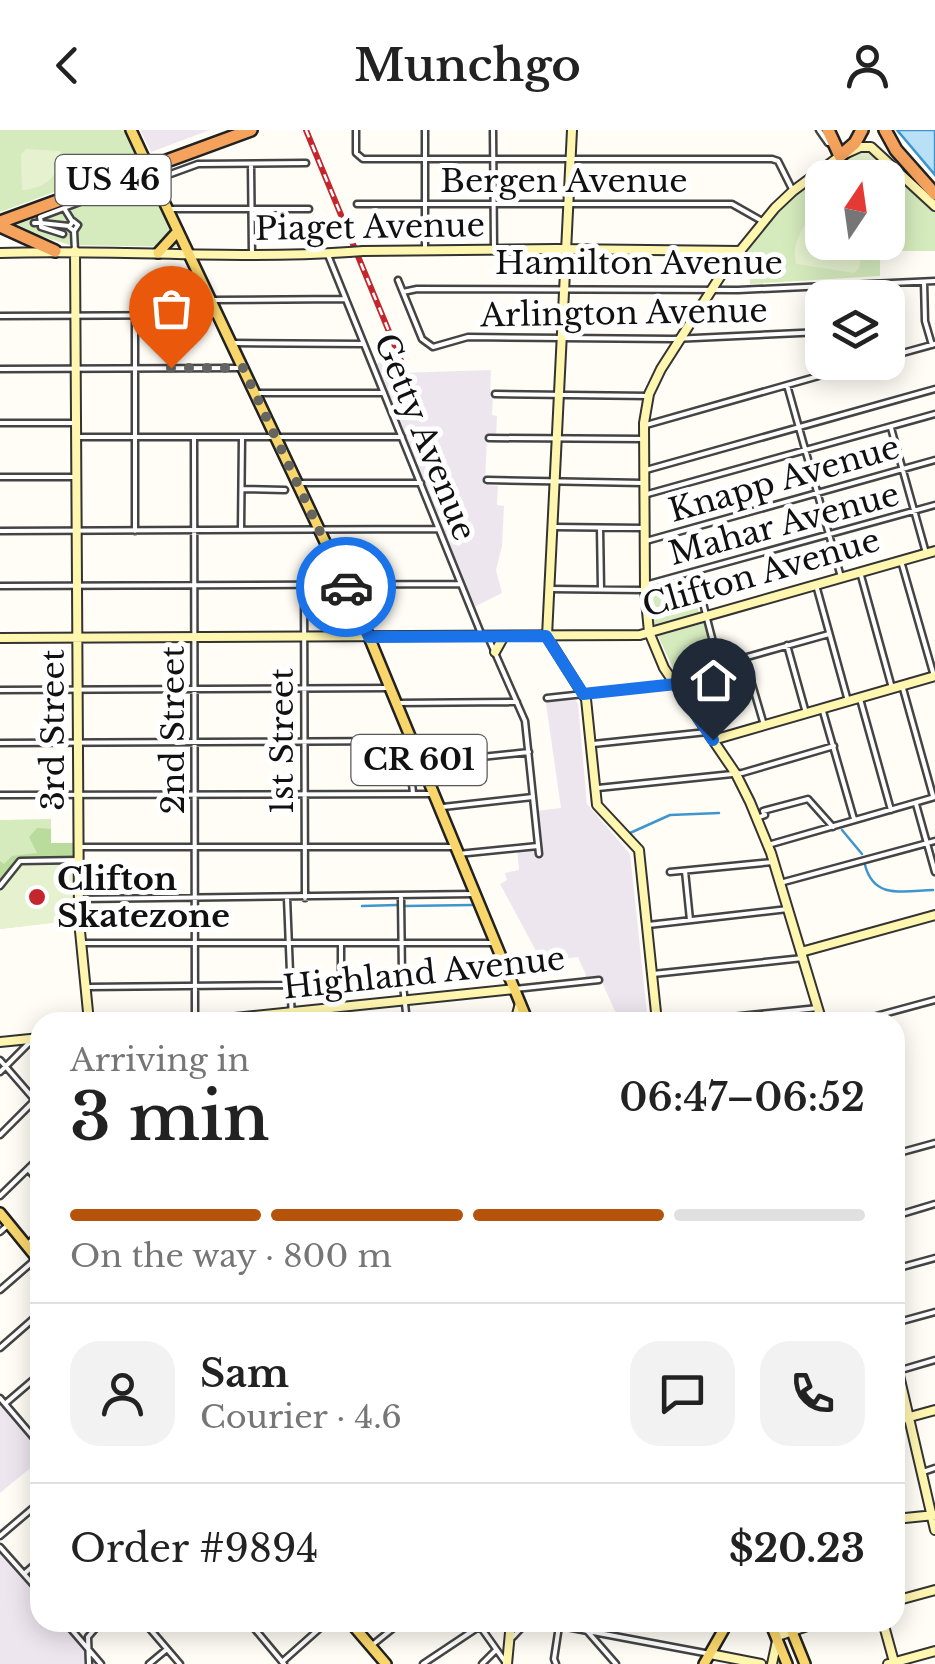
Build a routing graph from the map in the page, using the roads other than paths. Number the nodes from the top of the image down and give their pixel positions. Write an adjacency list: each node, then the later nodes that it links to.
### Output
1 (131, 130): 18 (main road, CR 601, bridge)
2 (236, 130): 32 (highway, US 46)
3 (251, 130): 32 (highway, US 46)
4 (356, 130): 13 (street)
5 (425, 130): 13 (street)
6 (493, 130): 14 (street)
7 (572, 130): 15 (main road)
8 (820, 130): 12 (street)
9 (828, 130): 12 (highway)
10 (862, 130): 12 (highway)
11 (888, 130): 19 (highway); 21 (highway)
12 (840, 156): 20 (main road); 27 (main road)
13 (425, 159): 14 (street); 24 (street)
14 (493, 159): 15 (street); 25 (street)
15 (570, 159): 20 (street); 26 (main road)
16 (251, 163): 17 (street); 18 (street); 30 (street)
17 (306, 163)
18 (153, 177): 29 (main road, CR 601)
19 (935, 183)
20 (792, 191): 34 (main road)
21 (935, 193)
22 (109, 198): 28 (street)
23 (357, 204): 24 (street, Bergen Avenue)
24 (425, 204): 25 (street, Bergen Avenue); 39 (street)
25 (493, 204): 26 (street, Bergen Avenue); 40 (street)
26 (568, 204): 34 (street, Bergen Avenue); 42 (main road)
27 (935, 206)
28 (64, 208): 33 (street); 35 (street)
29 (168, 208): 30 (street); 36 (main road, CR 601)
30 (252, 209): 31 (street); 48 (street)
31 (308, 209)
32 (0, 223): 38 (highway)
33 (37, 223): 35 (street); 37 (street)
34 (765, 223): 43 (main road)
35 (72, 226): 41 (street)
36 (178, 231): 45 (main road); 46 (main road, CR 601)
37 (63, 234)
38 (53, 249): 41 (main road, Piaget Avenue); 44 (main road, Piaget Avenue)
39 (425, 249): 40 (main road, Piaget Avenue); 47 (main road, Piaget Avenue, bridge)
40 (494, 249): 42 (main road, Piaget Avenue)
41 (76, 250): 45 (main road, Piaget Avenue); 61 (main road)
42 (566, 250): 43 (main road, Piaget Avenue); 54 (main road)
43 (741, 251): 55 (main road)
44 (0, 253)
45 (158, 253): 46 (main road, Piaget Avenue)
46 (189, 254): 48 (main road, Piaget Avenue); 58 (main road, CR 601)
47 (328, 254): 48 (main road, Piaget Avenue); 57 (street, Getty Avenue)
48 (252, 255)
49 (398, 280): 56 (street)
50 (935, 281): 51 (street, Hamilton Avenue)
51 (924, 282): 52 (street, Hamilton Avenue); 68 (street)
52 (905, 283)
53 (805, 287): 55 (street, Hamilton Avenue)
54 (564, 290): 55 (street, Hamilton Avenue); 56 (street, Hamilton Avenue); 64 (main road)
55 (712, 290): 65 (main road)
56 (403, 292): 64 (street, Arlington Avenue)
57 (345, 299): 58 (street); 67 (street, Getty Avenue)
58 (211, 300): 59 (main road, CR 601)
59 (218, 315): 62 (street); 66 (main road, CR 601)
60 (0, 316): 61 (street)
61 (76, 316): 62 (street); 70 (main road)
62 (134, 316): 71 (street)
63 (805, 333): 65 (street, Arlington Avenue)
64 (561, 338): 65 (street, Arlington Avenue); 80 (main road)
65 (682, 338): 81 (main road)
66 (232, 344): 67 (street); 72 (main road, CR 601)
67 (364, 344): 78 (street, Getty Avenue)
68 (933, 344): 69 (street)
69 (905, 352)
70 (76, 368): 71 (street); 73 (street); 84 (main road)
71 (135, 368): 72 (street); 90 (street)
72 (243, 368): 77 (main road, CR 601)
73 (0, 369)
74 (805, 380): 75 (street)
75 (787, 385): 85 (street); 87 (street)
76 (935, 389): 87 (street)
77 (255, 393): 78 (street); 92 (main road, CR 601)
78 (384, 393): 93 (street, Getty Avenue)
79 (495, 394): 80 (street)
80 (558, 394): 81 (street); 95 (main road)
81 (649, 396): 85 (main road)
82 (935, 414): 86 (street)
83 (0, 423): 84 (street)
84 (76, 423): 89 (main road, 3rd Street)
85 (644, 426): 96 (main road)
86 (890, 426): 97 (street); 99 (street)
87 (799, 428): 97 (street); 100 (street)
88 (242, 436): 91 (street); 92 (street); 108 (street)
89 (76, 437): 90 (street); 101 (main road, 3rd Street)
90 (135, 437): 91 (street); 123 (street)
91 (194, 437): 118 (street, 2nd Street)
92 (276, 438): 93 (street); 105 (main road, CR 601)
93 (403, 438): 106 (street, Getty Avenue)
94 (489, 438): 95 (street)
95 (556, 438): 96 (street); 104 (main road)
96 (644, 439): 100 (main road)
97 (806, 450): 110 (street); 111 (street)
98 (935, 460): 99 (street, Knapp Avenue)
99 (902, 469): 110 (street, Knapp Avenue); 113 (street)
100 (643, 471): 107 (main road)
101 (77, 476): 102 (street); 117 (main road, 3rd Street)
102 (0, 477)
103 (486, 480): 104 (street)
104 (554, 481): 107 (street); 114 (main road)
105 (297, 483): 106 (street); 120 (main road, CR 601)
106 (421, 483): 121 (street, Getty Avenue)
107 (643, 484): 111 (main road)
108 (242, 489): 109 (street); 119 (street)
109 (285, 490)
110 (818, 493): 124 (street); 125 (street, Knapp Avenue)
111 (644, 496): 116 (main road)
112 (935, 506): 113 (street, Mahar Avenue)
113 (914, 511): 124 (street, Mahar Avenue); 126 (street)
114 (552, 528): 115 (street); 139 (main road)
115 (600, 528): 116 (street); 140 (street)
116 (644, 528): 125 (main road)
117 (76, 530): 122 (street); 123 (street); 134 (main road, 3rd Street)
118 (195, 530): 119 (street); 123 (street); 135 (street, 2nd Street)
119 (242, 530): 120 (street)
120 (319, 530): 121 (street); 131 (main road, CR 601)
121 (438, 530): 132 (street, Getty Avenue)
122 (0, 531)
123 (135, 531)
124 (830, 535): 128 (street, Mahar Avenue); 130 (street)
125 (645, 541): 138 (main road)
126 (930, 552): 127 (main road, Clifton Avenue)
127 (901, 560): 129 (main road, Clifton Avenue); 156 (street)
128 (695, 572): 138 (street, Mahar Avenue); 141 (street)
129 (860, 572): 130 (main road, Clifton Avenue); 158 (street)
130 (841, 578): 133 (main road, Clifton Avenue)
131 (345, 584): 132 (street); 136 (street); 149 (main road, CR 601)
132 (460, 584): 144 (street, Getty Avenue)
133 (816, 584): 141 (main road, Clifton Avenue); 143 (street)
134 (77, 585): 135 (street); 137 (street); 151 (main road, 3rd Street)
135 (195, 585): 136 (street); 147 (street, 2nd Street)
136 (304, 585): 148 (street, 1st Street)
137 (0, 586)
138 (645, 588): 140 (street, Mahar Avenue); 142 (main road)
139 (548, 589): 140 (street, Mahar Avenue); 146 (main road)
140 (600, 589)
141 (706, 616): 142 (main road, Clifton Avenue); 155 (street)
142 (649, 632): 146 (main road, Clifton Avenue); 157 (main road)
143 (829, 634): 152 (street); 167 (street)
144 (484, 636): 145 (main road, Clifton Avenue); 149 (main road, Clifton Avenue); 153 (street, Getty Avenue)
145 (504, 636): 146 (main road, Clifton Avenue); 153 (main road)
146 (546, 636): 164 (main road)
147 (195, 637): 148 (main road, Clifton Avenue); 151 (main road, Clifton Avenue); 161 (street, 2nd Street)
148 (304, 637): 149 (main road, Clifton Avenue); 159 (street, 1st Street)
149 (369, 637): 160 (main road, CR 601)
150 (0, 638): 151 (main road, Clifton Avenue)
151 (77, 638): 163 (main road, 3rd Street)
152 (787, 645): 154 (street); 171 (street)
153 (495, 652): 168 (street, Getty Avenue)
154 (744, 658): 155 (street); 172 (street)
155 (719, 664): 157 (street)
156 (935, 676): 158 (main road)
157 (674, 681): 164 (street); 173 (main road)
158 (897, 687): 166 (main road); 192 (street)
159 (304, 688): 160 (street); 161 (street); 178 (street, 1st Street)
160 (390, 688): 169 (main road, CR 601)
161 (195, 689): 163 (street); 177 (street, 2nd Street)
162 (0, 690): 163 (street)
163 (78, 690): 176 (main road, 3rd Street)
164 (583, 694): 165 (street); 179 (main road)
165 (547, 698)
166 (859, 698): 167 (main road); 195 (street)
167 (848, 701): 170 (main road)
168 (517, 702): 169 (street); 181 (street, Getty Avenue)
169 (396, 703): 174 (main road, CR 601)
170 (822, 708): 171 (main road); 180 (street)
171 (806, 713): 172 (main road)
172 (764, 725): 173 (main road)
173 (710, 736): 179 (street); 183 (main road)
174 (406, 741): 178 (street); 182 (main road, CR 601); 188 (street)
175 (0, 742): 176 (street)
176 (78, 742): 177 (street); 185 (main road, 3rd Street)
177 (195, 742): 178 (street); 186 (street, 2nd Street)
178 (305, 742): 187 (street, 1st Street)
179 (590, 744): 184 (main road)
180 (834, 746): 183 (street); 197 (street)
181 (528, 752): 182 (street); 191 (street, Getty Avenue)
182 (420, 763): 189 (main road, CR 601)
183 (736, 774): 184 (street); 196 (main road)
184 (594, 788): 224 (main road)
185 (78, 794): 186 (street); 190 (street); 204 (main road, 3rd Street)
186 (195, 794): 187 (street); 205 (street, 2nd Street)
187 (304, 794): 188 (street); 202 (street, 1st Street)
188 (413, 794): 189 (street)
189 (433, 794): 194 (main road, CR 601)
190 (0, 795)
191 (533, 798): 194 (street); 203 (street, Getty Avenue)
192 (934, 798): 193 (street)
193 (916, 803): 195 (street); 200 (street)
194 (439, 807): 206 (main road, CR 601)
195 (891, 810): 197 (street)
196 (761, 817): 198 (street); 201 (main road)
197 (854, 821): 198 (street)
198 (833, 827): 201 (street)
199 (935, 841): 200 (street)
200 (927, 843): 212 (street); 213 (street)
201 (768, 845): 209 (main road)
202 (305, 846): 205 (street); 206 (street); 220 (street, 1st Street)
203 (538, 846): 206 (street); 207 (street, Getty Avenue)
204 (78, 847): 205 (street); 208 (main road, 3rd Street)
205 (196, 847): 218 (street, 2nd Street)
206 (457, 850): 215 (main road, CR 601)
207 (539, 854)
208 (78, 860): 214 (street); 217 (main road, 3rd Street)
209 (773, 862): 210 (street); 213 (main road)
210 (685, 871): 211 (street); 223 (street)
211 (670, 872)
212 (935, 872)
213 (780, 883): 221 (main road)
214 (0, 886)
215 (475, 894): 216 (street); 228 (main road, CR 601)
216 (401, 897): 220 (street); 227 (street)
217 (78, 898): 218 (street); 225 (main road, 3rd Street)
218 (196, 898): 219 (street); 226 (street, 2nd Street)
219 (287, 898): 220 (street); 229 (street)
220 (305, 898)
221 (788, 909): 223 (street); 231 (main road)
222 (935, 915): 231 (main road)
223 (690, 920): 224 (street)
224 (647, 925): 232 (main road)
225 (81, 943): 226 (street); 236 (main road, 3rd Street)
226 (195, 943): 229 (street); 237 (street, 2nd Street)
227 (402, 943): 228 (street); 230 (street); 239 (street)
228 (496, 943): 238 (main road, CR 601)
229 (288, 944): 230 (street); 235 (street)
230 (341, 944): 234 (street)
231 (802, 955): 232 (street); 242 (main road)
232 (652, 974): 250 (main road)
233 (599, 980): 238 (street, Highland Avenue)
234 (341, 981)
235 (288, 985): 237 (street); 245 (street)
236 (85, 987): 237 (street); 243 (main road, 3rd Street)
237 (195, 987): 244 (street, 2nd Street)
238 (514, 989): 239 (main road, Highland Avenue); 241 (main road, CR 601)
239 (404, 1000): 246 (main road, Highland Avenue); 247 (street)
240 (935, 1000): 253 (street)
241 (520, 1003): 248 (main road); 249 (main road, CR 601)
242 (818, 1008): 251 (street); 252 (main road)
243 (88, 1012)
244 (195, 1012)
245 (290, 1012)
246 (329, 1012)
247 (406, 1012)
248 (517, 1012)
249 (524, 1012)
250 (656, 1012)
251 (780, 1012)
252 (819, 1012)
253 (891, 1012)
254 (30, 1039): 255 (main road)
255 (0, 1042)
256 (30, 1044): 258 (street)
257 (0, 1060): 258 (street)
258 (6, 1066): 259 (street); 260 (street)
259 (0, 1072)
260 (30, 1094)
261 (30, 1105): 262 (street)
262 (0, 1134)
263 (935, 1142): 264 (street)
264 (905, 1151)
265 (28, 1169): 266 (street); 267 (street)
266 (30, 1171)
267 (0, 1196)
268 (934, 1207): 270 (street)
269 (0, 1213): 271 (main road)
270 (905, 1214)
271 (9, 1224): 272 (street); 274 (main road)
272 (0, 1232)
273 (30, 1241): 274 (street)
274 (26, 1245): 275 (main road)
275 (30, 1250)
276 (935, 1258): 278 (street)
277 (30, 1266): 279 (street)
278 (905, 1267)
279 (0, 1290)
280 (935, 1312): 281 (street)
281 (905, 1320)
282 (30, 1322): 283 (street)
283 (0, 1348)
284 (935, 1360): 285 (street)
285 (905, 1369)
286 (30, 1383): 289 (street)
287 (905, 1397): 291 (main road)
288 (0, 1398): 289 (street)
289 (5, 1404): 293 (street)
290 (935, 1410): 291 (main road)
291 (911, 1417): 292 (main road); 295 (main road)
292 (905, 1418)
293 (30, 1434)
294 (935, 1468): 295 (street)
295 (923, 1472): 297 (main road)
296 (30, 1510): 300 (street)
297 (934, 1515): 298 (main road); 299 (main road)
298 (905, 1518)
299 (935, 1530)
300 (0, 1536)
301 (0, 1546): 303 (street)
302 (30, 1569): 303 (street)
303 (24, 1574): 304 (street)
304 (30, 1581)
305 (935, 1590): 306 (main road)
306 (905, 1598)
307 (74, 1632): 329 (street)
308 (92, 1632): 329 (street)
309 (152, 1632): 328 (street)
310 (257, 1632): 333 (street)
311 (317, 1632): 333 (street)
312 (359, 1632): 327 (main road)
313 (388, 1632): 327 (street)
314 (469, 1632): 341 (street)
315 (486, 1632): 330 (street)
316 (510, 1632): 325 (main road)
317 (517, 1632): 325 (street)
318 (558, 1632): 344 (street)
319 (588, 1632): 331 (street); 345 (street)
320 (722, 1632): 331 (main road)
321 (773, 1632): 326 (main road)
322 (785, 1632): 326 (main road)
323 (792, 1632): 349 (main road)
324 (885, 1632): 335 (main road)
325 (509, 1640): 343 (main road)
326 (776, 1644): 334 (main road); 347 (main road); 348 (main road)
327 (371, 1646): 340 (main road)
328 (166, 1649): 338 (street); 339 (street)
329 (89, 1650): 336 (street); 337 (street)
330 (496, 1650): 342 (street); 343 (street)
331 (710, 1654): 334 (main road); 346 (main road)
332 (932, 1654): 335 (main road)
333 (283, 1663)
334 (756, 1663)
335 (891, 1663)
336 (89, 1664)
337 (101, 1664)
338 (150, 1664)
339 (180, 1664)
340 (386, 1664)
341 (422, 1664)
342 (482, 1664)
343 (507, 1664)
344 (556, 1664)
345 (616, 1664)
346 (704, 1664)
347 (772, 1664)
348 (788, 1664)
349 (805, 1664)

